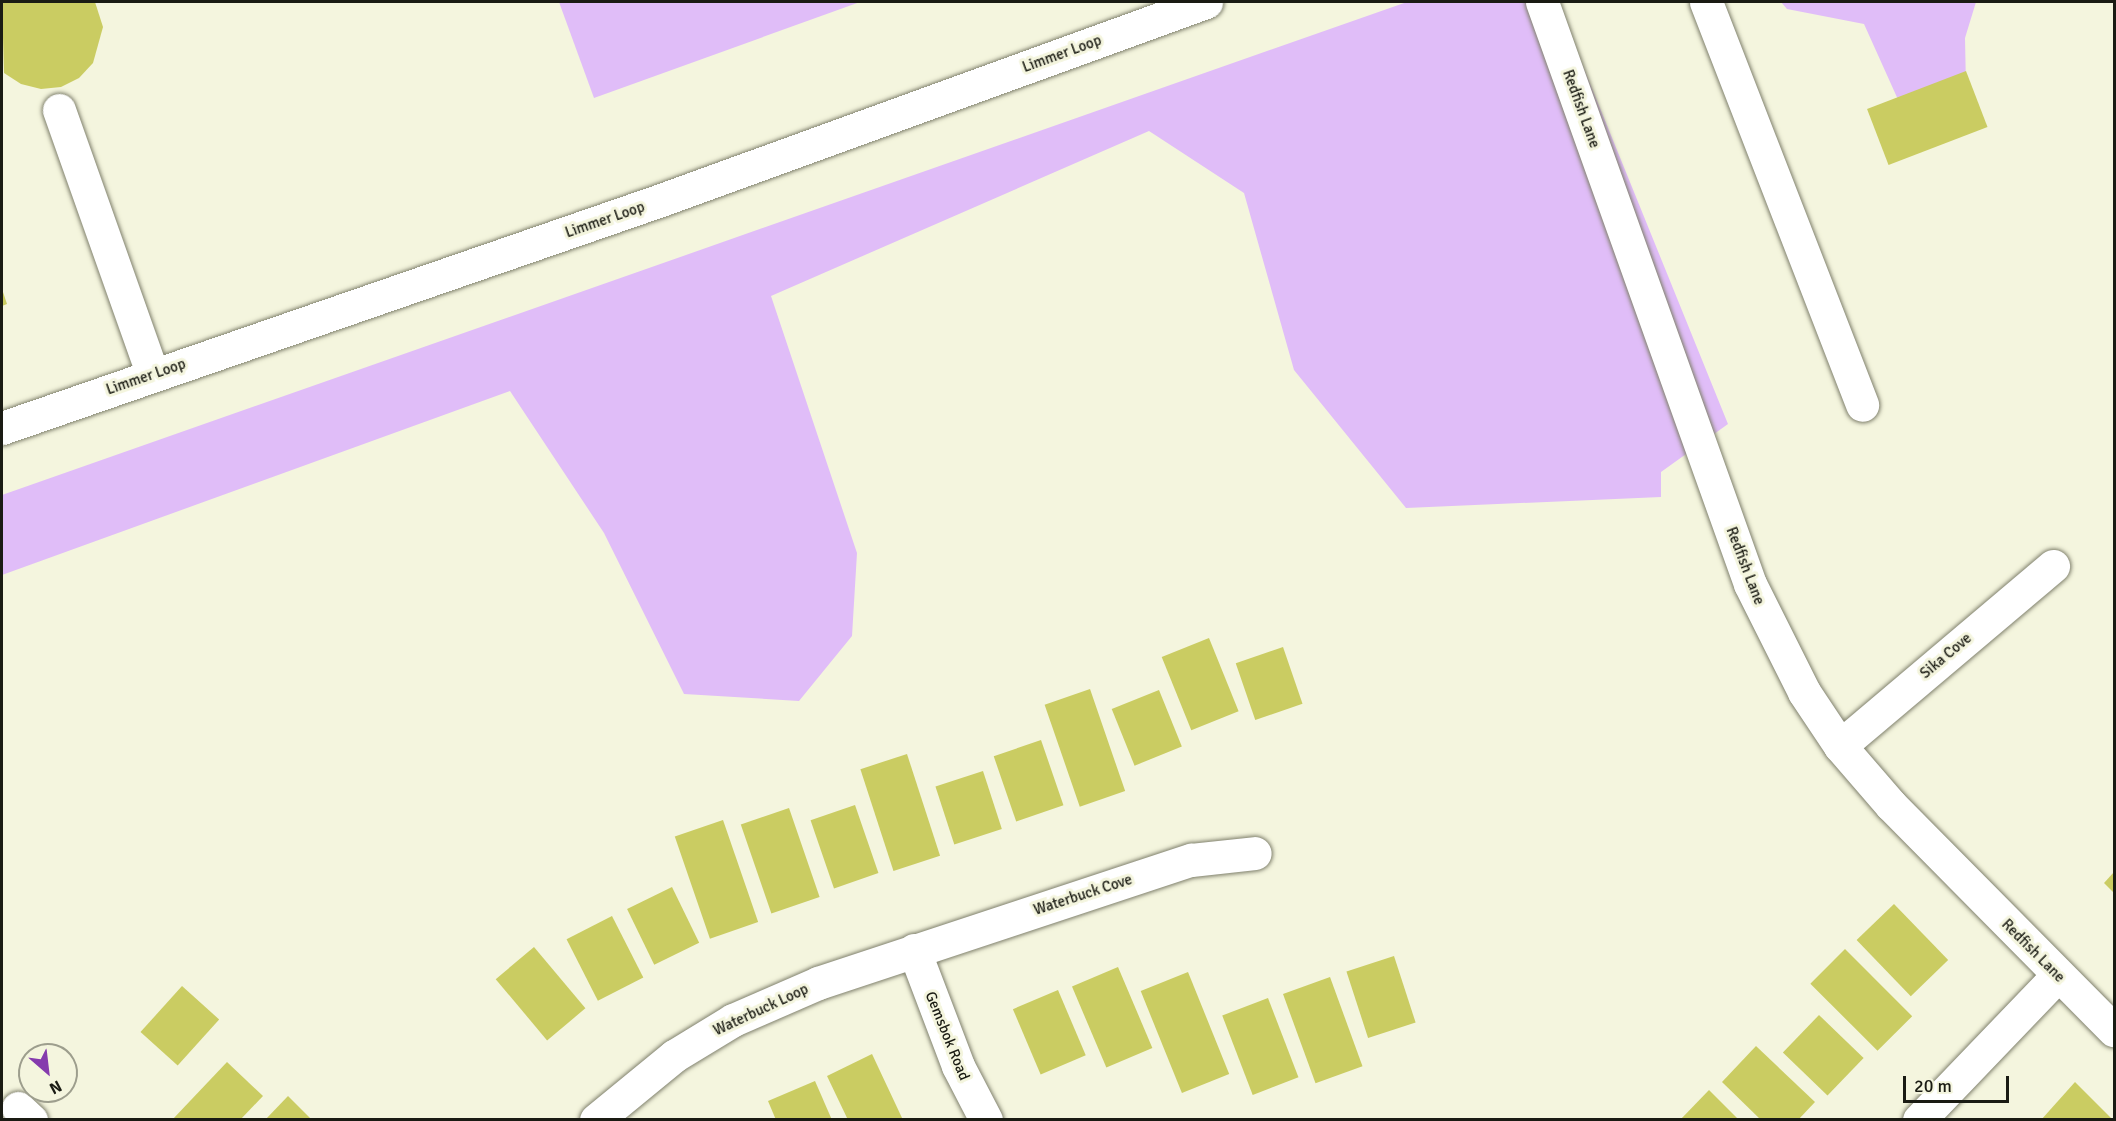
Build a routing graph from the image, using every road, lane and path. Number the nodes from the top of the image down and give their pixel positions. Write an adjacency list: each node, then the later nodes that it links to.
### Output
1 (1206, 2): 5 (street, Limmer Loop)
2 (1542, 2): 9 (street, Redfish Lane)
3 (1706, 2): 6 (street)
4 (59, 110): 5 (street)
5 (153, 375): 7 (street, Limmer Loop)
6 (1862, 405)
7 (2, 428)
8 (2053, 566): 9 (street, Sika Cove)
9 (1840, 746): 12 (street, Redfish Lane)
10 (1255, 853): 11 (street, Waterbuck Cove)
11 (914, 950): 14 (street, Waterbuck Loop); 15 (street, Gemsbok Road)
12 (2057, 976): 13 (street, Redfish Lane); 16 (street)
13 (2115, 1030)
14 (596, 1119)
15 (986, 1119)
16 (1919, 1119)

